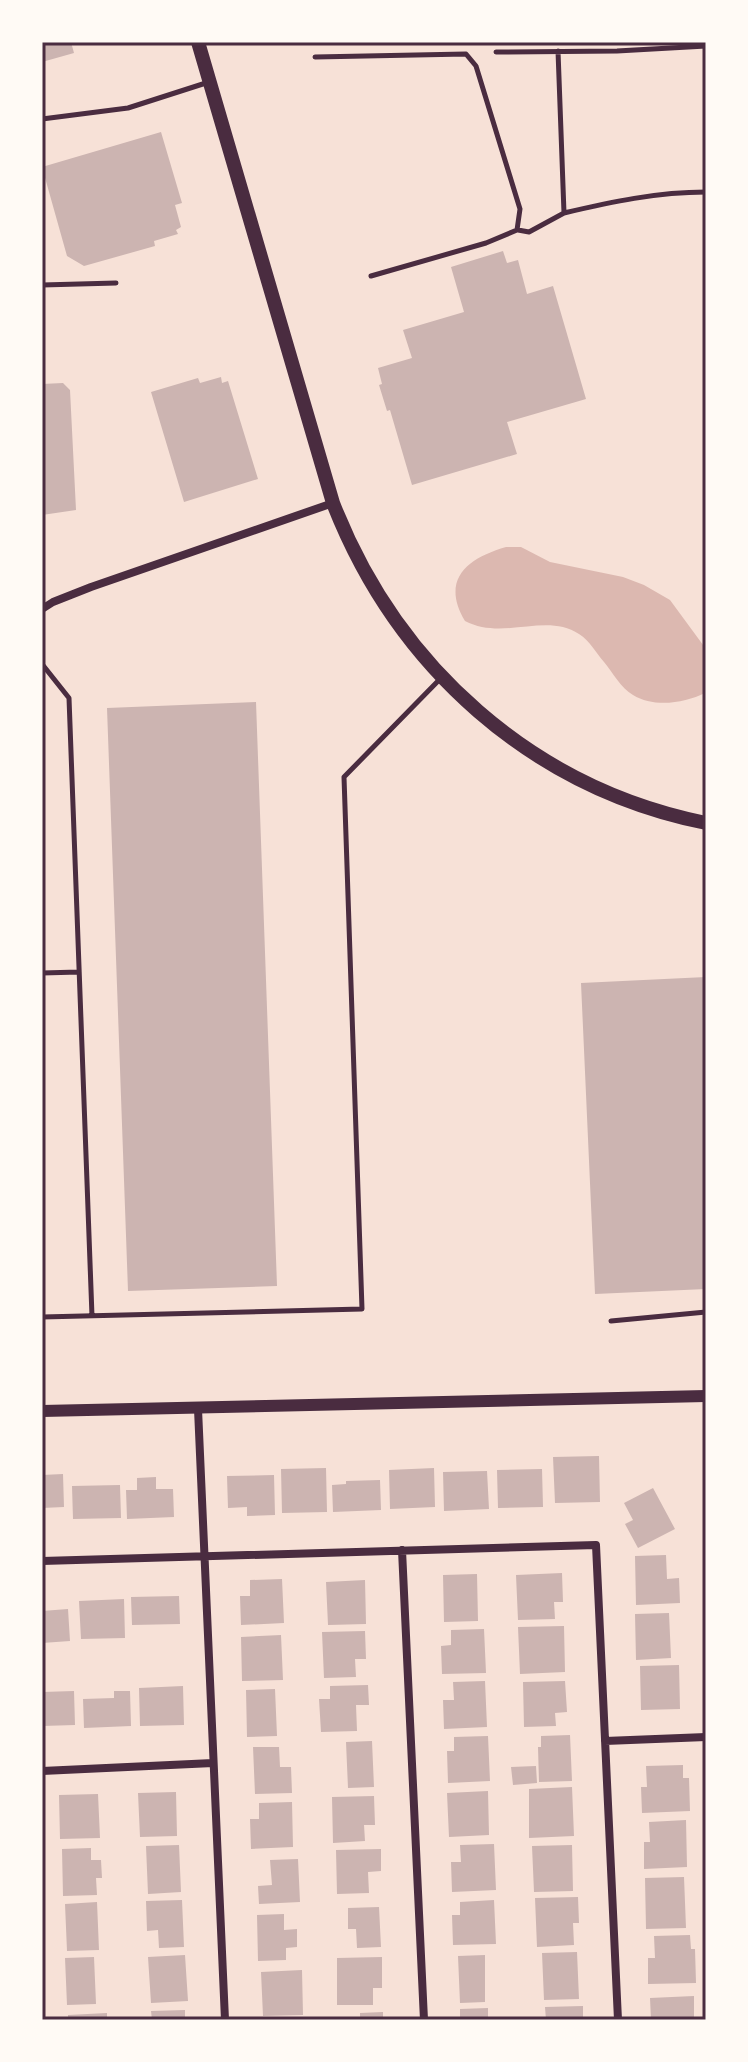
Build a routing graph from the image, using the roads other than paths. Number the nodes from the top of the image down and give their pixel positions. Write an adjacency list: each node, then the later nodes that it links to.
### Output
1 (198, 42): 6 (main road)
2 (706, 46): 3 (lane)
3 (558, 51): 4 (lane); 9 (lane)
4 (496, 52)
5 (315, 57): 10 (lane)
6 (210, 82): 7 (lane); 14 (main road)
7 (42, 119)
8 (706, 192): 9 (lane)
9 (564, 213): 10 (lane)
10 (517, 230): 11 (lane)
11 (371, 276)
12 (116, 283): 13 (lane)
13 (42, 285)
14 (333, 503): 15 (street); 17 (main road)
15 (42, 609)
16 (42, 664): 19 (lane)
17 (441, 678): 18 (main road); 22 (lane)
18 (706, 823)
19 (79, 972): 20 (lane); 22 (lane)
20 (42, 973)
21 (706, 1312): 24 (lane)
22 (92, 1316): 23 (lane)
23 (42, 1317)
24 (611, 1321)
25 (706, 1396): 26 (street)
26 (198, 1409): 27 (street); 29 (street)
27 (42, 1411)
28 (402, 1550): 29 (street); 32 (street); 36 (street)
29 (203, 1555): 30 (street); 33 (street)
30 (42, 1561)
31 (706, 1737): 32 (street)
32 (605, 1741): 37 (street)
33 (213, 1763): 34 (street); 35 (street)
34 (42, 1771)
35 (225, 2020)
36 (424, 2020)
37 (618, 2020)

